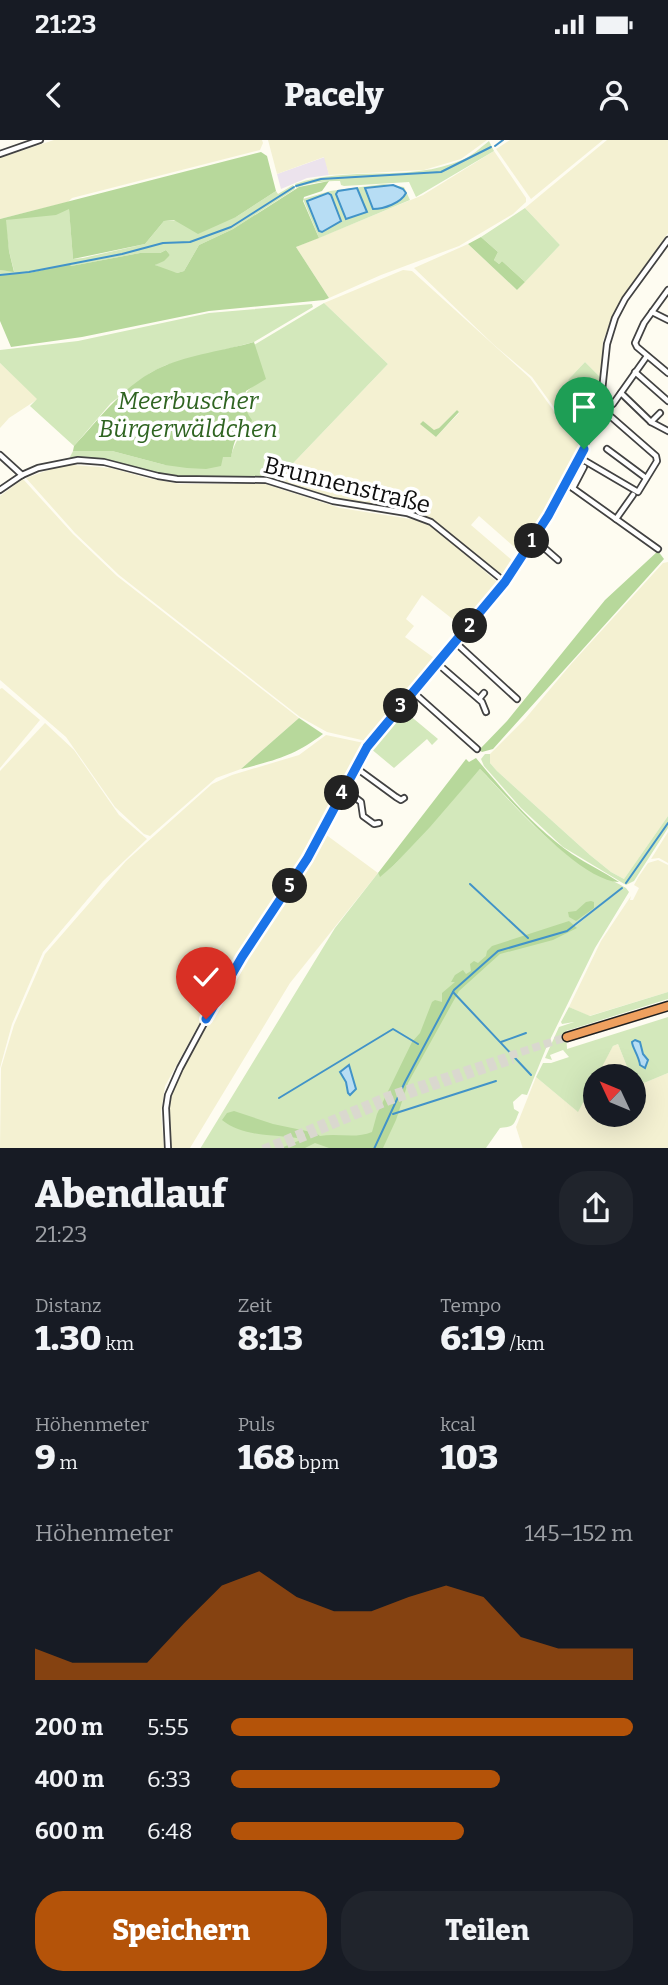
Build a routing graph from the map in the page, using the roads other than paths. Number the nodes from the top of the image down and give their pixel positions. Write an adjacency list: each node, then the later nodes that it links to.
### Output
1 (40, 140): 2 (street)
2 (0, 153)
3 (668, 240): 12 (street)
4 (668, 290): 5 (street)
5 (652, 312): 6 (street); 7 (street)
6 (668, 320)
7 (647, 356): 8 (street); 9 (street)
8 (635, 372): 10 (street); 11 (street)
9 (668, 373)
10 (621, 393): 13 (street); 15 (street)
11 (668, 401)
12 (600, 406): 13 (street); 19 (street)
13 (607, 407): 22 (street)
14 (660, 413): 15 (street)
15 (651, 422): 16 (street)
16 (668, 431)
17 (607, 449): 22 (street)
18 (0, 455): 21 (street)
19 (580, 458): 22 (street); 23 (street)
20 (584, 467): 24 (street)
21 (22, 475): 25 (street, Brunnenstraße); 31 (street, Brunnenstraße)
22 (646, 478)
23 (567, 484): 24 (street); 28 (street)
24 (573, 488): 27 (street)
25 (0, 490)
26 (633, 495): 27 (street)
27 (616, 519): 29 (street)
28 (534, 539): 30 (street); 31 (street)
29 (658, 550)
30 (558, 560)
31 (505, 582): 32 (street)
32 (456, 643): 33 (street); 37 (street)
33 (438, 664): 34 (street); 36 (street)
34 (414, 692): 39 (street); 40 (street)
35 (484, 693): 36 (street)
36 (479, 699): 38 (street)
37 (517, 699)
38 (486, 712)
39 (477, 749)
40 (355, 767): 41 (street); 42 (street)
41 (344, 789): 43 (street); 46 (street)
42 (404, 798)
43 (379, 824)
44 (668, 1006): 45 (highway)
45 (668, 1011)
46 (168, 1148)

